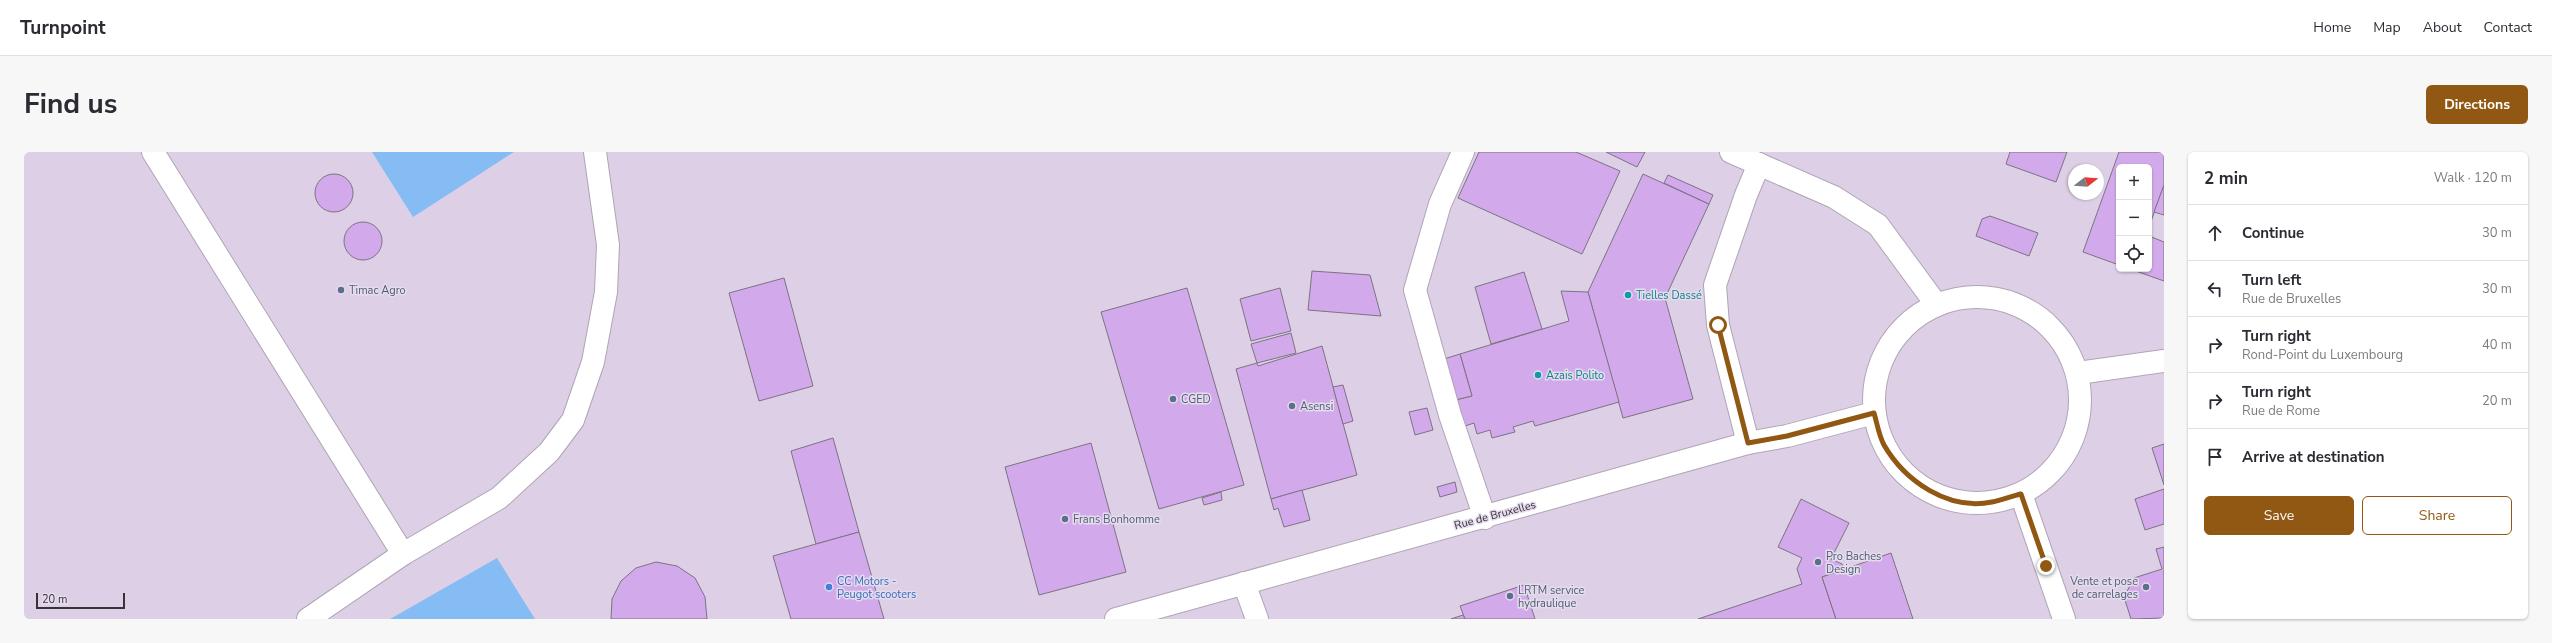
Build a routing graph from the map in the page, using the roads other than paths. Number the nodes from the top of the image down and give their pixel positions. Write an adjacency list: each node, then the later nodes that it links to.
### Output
1 (153, 152): 13 (street)
2 (595, 152): 13 (street)
3 (1463, 152): 12 (street)
4 (1731, 152): 5 (street)
5 (1759, 164): 6 (street); 10 (street)
6 (1936, 304): 8 (street); 9 (street)
7 (2164, 361): 8 (street)
8 (2078, 373): 11 (street)
9 (1874, 413): 10 (street, Rue de Bruxelles); 11 (street)
10 (1748, 443): 12 (street, Rue de Bruxelles)
11 (2021, 494): 18 (street)
12 (1485, 518): 14 (street, Rue de Bruxelles)
13 (404, 554): 15 (street)
14 (1244, 584): 16 (street, Rue de Bruxelles); 17 (street)
15 (308, 619)
16 (1116, 619)
17 (1257, 619)
18 (2064, 619)

